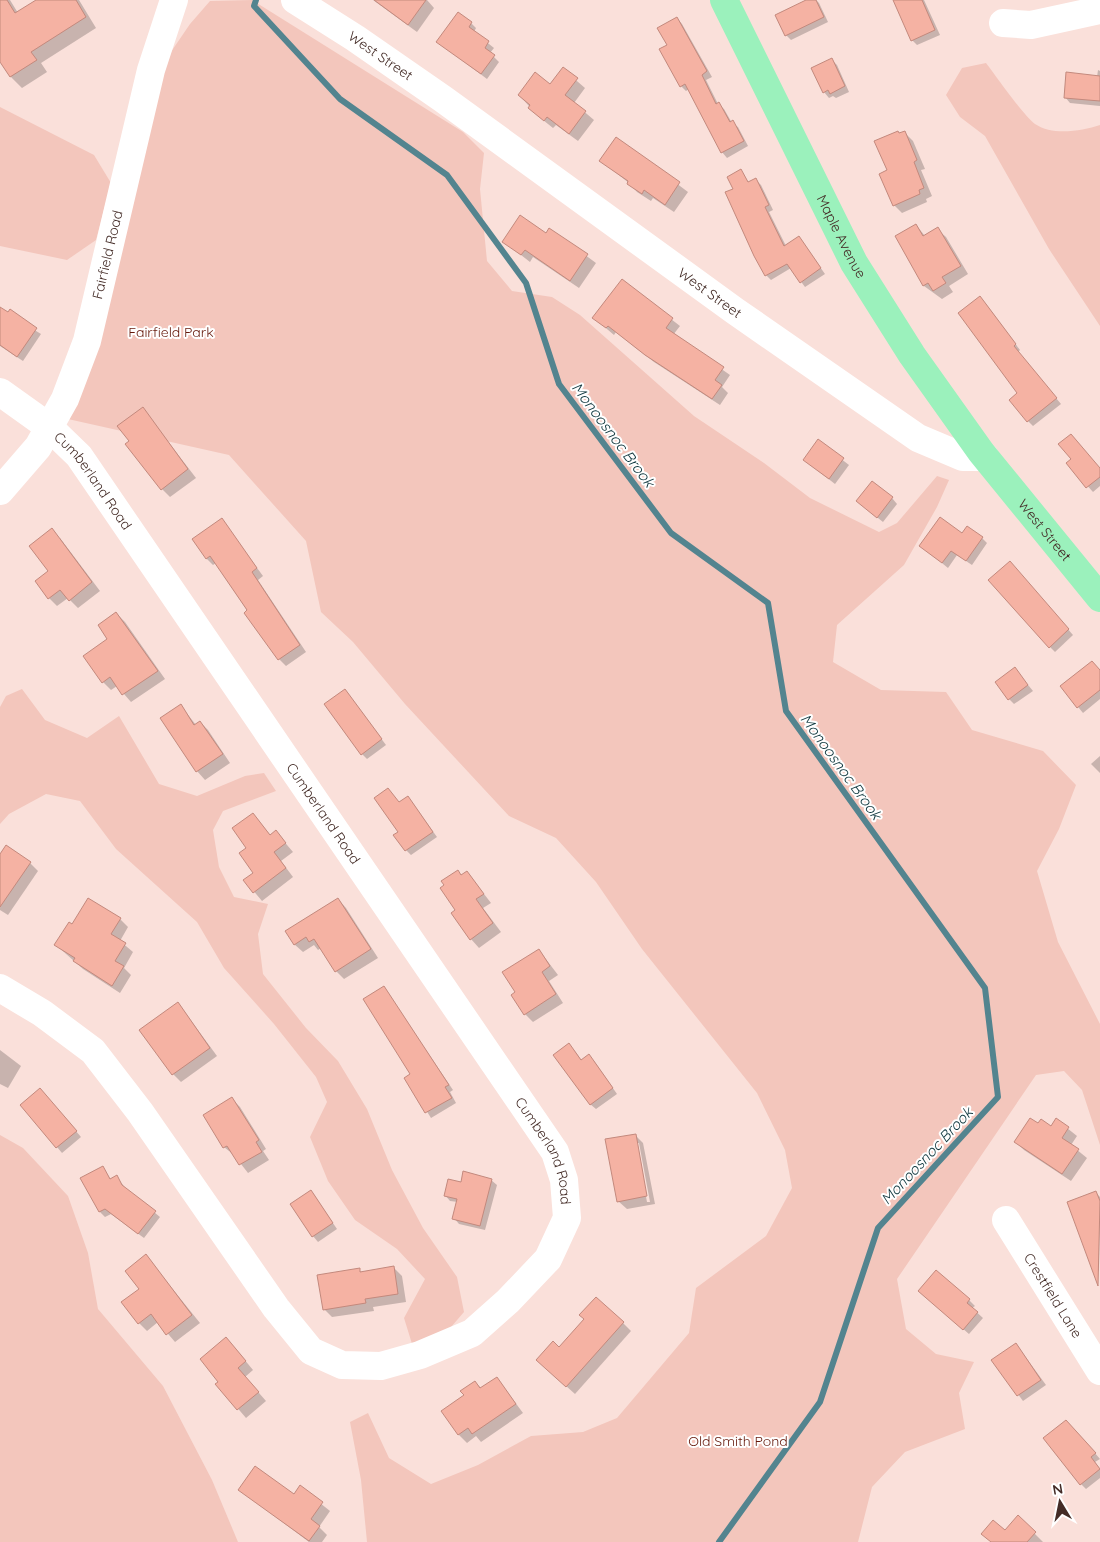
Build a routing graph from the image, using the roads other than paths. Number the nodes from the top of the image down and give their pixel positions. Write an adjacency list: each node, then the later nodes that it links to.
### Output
1 (174, 0): 7 (street, Fairfield Road)
2 (295, 0): 8 (street, West Street)
3 (724, 0): 8 (main road, Maple Avenue)
4 (1093, 8): 5 (street)
5 (1003, 23)
6 (0, 392): 7 (street, Cumberland Road)
7 (49, 427): 9 (street, Fairfield Road); 11 (street, Cumberland Road)
8 (985, 457): 10 (main road, West Street)
9 (0, 491)
10 (1100, 598)
11 (0, 988)
12 (1006, 1220): 13 (street, Crestfield Lane)
13 (1100, 1371)

